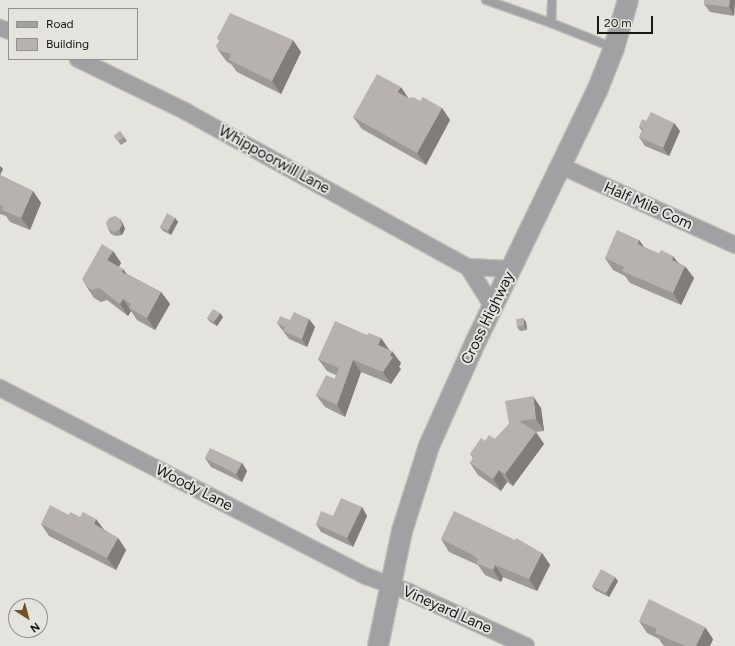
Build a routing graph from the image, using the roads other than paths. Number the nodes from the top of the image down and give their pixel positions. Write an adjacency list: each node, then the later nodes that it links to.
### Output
1 (486, 0): 4 (lane)
2 (552, 0): 4 (lane)
3 (628, 0): 5 (street, Cross Highway)
4 (551, 23): 5 (lane)
5 (614, 48): 7 (street, Cross Highway)
6 (80, 60): 9 (street, Whippoorwill Lane)
7 (561, 166): 8 (street, Half Mile Com); 10 (street, Cross Highway)
8 (735, 245)
9 (468, 267): 10 (street, Whippoorwill Lane); 11 (street, Whippoorwill Lane)
10 (511, 269): 11 (street, Cross Highway)
11 (493, 307): 13 (street, Cross Highway)
12 (0, 388): 13 (street, Woody Lane)
13 (390, 585): 14 (street, Cross Highway); 15 (street, Vineyard Lane)
14 (378, 646)
15 (526, 646)

